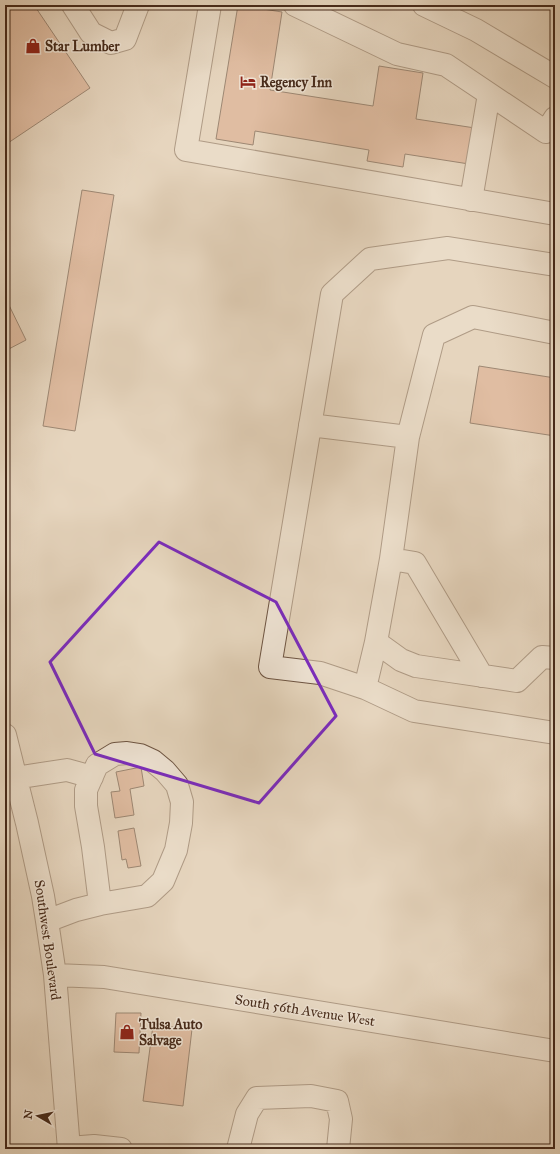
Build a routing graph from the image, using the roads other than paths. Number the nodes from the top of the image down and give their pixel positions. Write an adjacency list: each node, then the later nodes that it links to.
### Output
1 (73, 5): 2 (street)
2 (138, 5)
3 (210, 5): 9 (street)
4 (295, 5): 7 (street)
5 (424, 5): 6 (street)
6 (555, 77)
7 (489, 94): 8 (street); 9 (street)
8 (552, 130)
9 (471, 200): 10 (street)
10 (555, 214)
11 (555, 265): 13 (street)
12 (555, 334): 14 (street)
13 (310, 424): 14 (street); 19 (street)
14 (408, 437): 15 (street)
15 (391, 559): 16 (street); 18 (street)
16 (376, 642): 18 (street); 19 (street)
17 (555, 658): 18 (street)
18 (482, 676)
19 (365, 688): 20 (street)
20 (555, 733)
21 (5, 735): 23 (street, Southwest Boulevard)
22 (92, 777): 23 (street); 24 (street); 24 (street)
23 (16, 778): 25 (street, Southwest Boulevard)
24 (100, 904): 25 (street)
25 (47, 921): 26 (street, Southwest Boulevard)
26 (55, 975): 27 (street, South 56th Avenue West); 28 (street, Southwest Boulevard)
27 (555, 1051)
28 (69, 1148): 29 (street)
29 (121, 1149)
30 (238, 1149): 31 (street)
31 (338, 1149)

